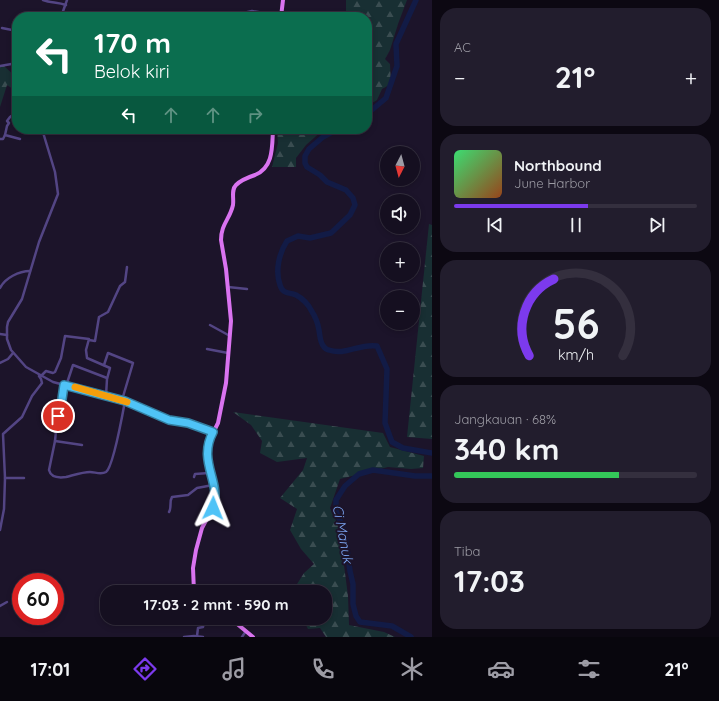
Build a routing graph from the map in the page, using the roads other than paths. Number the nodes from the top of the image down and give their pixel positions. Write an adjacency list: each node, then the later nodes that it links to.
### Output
1 (43, 0): 4 (street)
2 (67, 0): 4 (street)
3 (283, 0): 8 (main road)
4 (66, 5): 5 (street)
5 (63, 12)
6 (248, 12): 7 (street)
7 (258, 12)
8 (282, 12)
9 (2, 28): 10 (street)
10 (12, 30)
11 (12, 64): 12 (street)
12 (0, 66)
13 (12, 116): 16 (street)
14 (44, 134): 20 (street)
15 (273, 134): 21 (main road)
16 (5, 135): 17 (street); 18 (street)
17 (0, 139)
18 (20, 140)
19 (127, 267): 29 (street)
20 (30, 271): 22 (street); 27 (street)
21 (228, 287): 23 (street); 28 (main road)
22 (0, 288)
23 (247, 289)
24 (210, 325): 28 (street)
25 (0, 331): 26 (street)
26 (1, 334): 27 (street)
27 (7, 335): 31 (street)
28 (230, 336): 32 (main road)
29 (89, 340): 34 (street); 36 (street)
30 (207, 349): 32 (street)
31 (13, 353): 33 (street); 35 (street)
32 (228, 353): 45 (main road)
33 (0, 363)
34 (104, 365): 37 (street); 40 (street)
35 (35, 372): 36 (street); 50 (street)
36 (41, 376): 38 (street)
37 (107, 378): 38 (street); 39 (street)
38 (65, 385): 39 (street); 41 (street)
39 (106, 396): 40 (street)
40 (123, 401): 45 (street); 46 (street)
41 (60, 408): 42 (street); 44 (street)
42 (73, 410)
43 (44, 419): 44 (street)
44 (57, 421): 46 (street)
45 (213, 432): 48 (main road)
46 (55, 441): 47 (street)
47 (82, 445)
48 (210, 473): 49 (street); 52 (main road)
49 (194, 477)
50 (5, 478): 51 (street); 54 (street)
51 (24, 478)
52 (213, 485): 53 (street); 55 (main road)
53 (169, 512)
54 (0, 530)
55 (194, 585)
56 (7, 602): 57 (street)
57 (0, 606)
58 (203, 625): 61 (street)
59 (239, 625): 60 (main road)
60 (246, 631): 64 (street); 65 (main road)
61 (197, 636): 62 (street); 63 (street)
62 (184, 637)
63 (203, 637)
64 (242, 637)
65 (253, 637)

